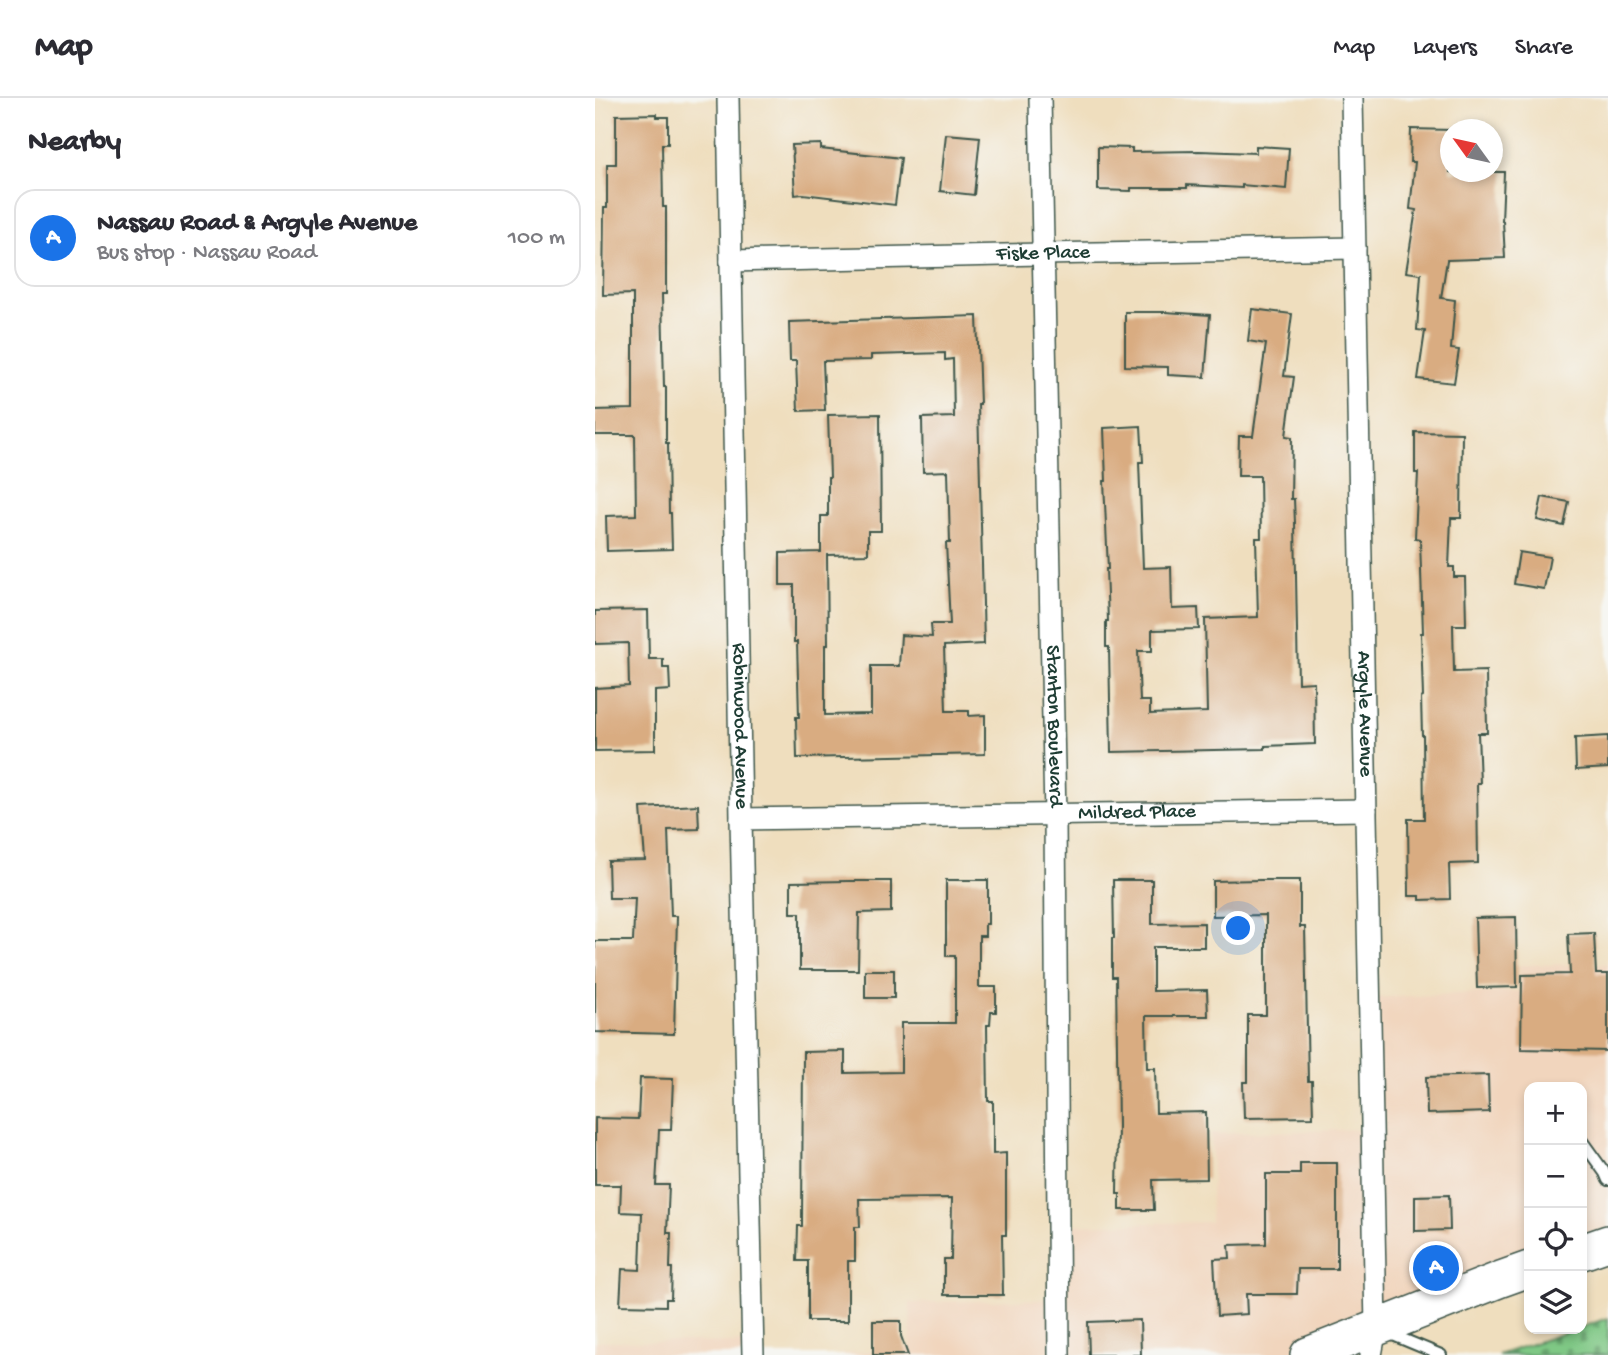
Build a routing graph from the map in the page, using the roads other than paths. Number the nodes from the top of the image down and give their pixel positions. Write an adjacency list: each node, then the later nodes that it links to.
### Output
1 (728, 98): 6 (street, Robinwood Avenue)
2 (1040, 98): 5 (street, Stanton Boulevard)
3 (1352, 98): 4 (street, Argyle Avenue)
4 (1355, 248): 5 (street, Fiske Place); 7 (street, Argyle Avenue)
5 (1043, 254): 6 (street, Fiske Place); 8 (street, Stanton Boulevard)
6 (731, 261): 9 (street, Robinwood Avenue)
7 (1366, 810): 8 (street, Mildred Place); 15 (street, Argyle Avenue)
8 (1055, 816): 9 (street, Mildred Place); 17 (street, Stanton Boulevard)
9 (741, 819): 16 (street, Robinwood Avenue)
10 (1585, 1145): 11 (lane)
11 (1608, 1180)
12 (1608, 1243): 13 (main road)
13 (1587, 1250)
14 (1524, 1271): 15 (main road)
15 (1373, 1342): 18 (main road); 19 (lane)
16 (753, 1355)
17 (1059, 1355)
18 (1308, 1355)
19 (1441, 1355)

